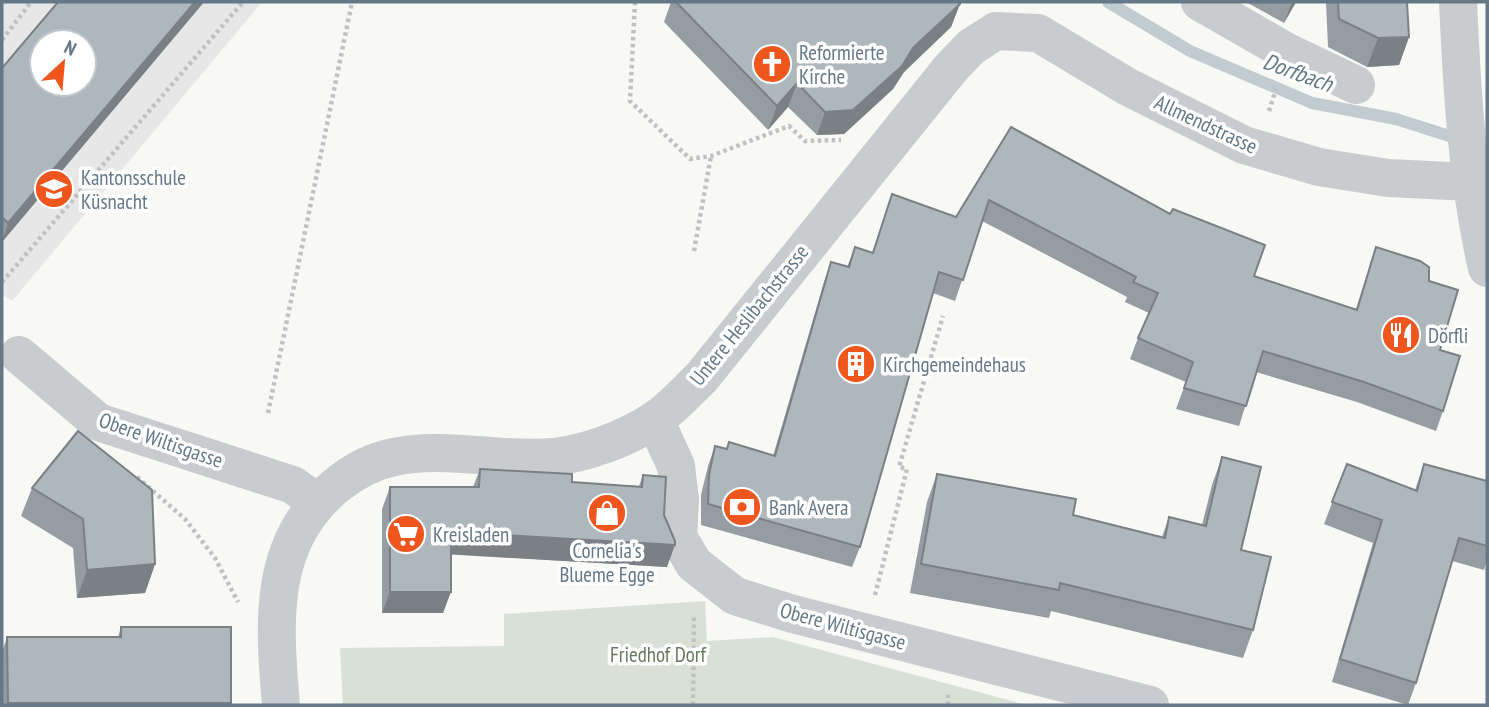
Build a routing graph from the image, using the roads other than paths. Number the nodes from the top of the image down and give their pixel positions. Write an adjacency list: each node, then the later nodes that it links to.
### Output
1 (1200, 2): 4 (street)
2 (1458, 2): 5 (street)
3 (993, 16): 5 (street, Allmendstrasse); 8 (street, Untere Heslibachstrasse)
4 (1356, 85)
5 (1471, 177): 6 (street)
6 (1487, 268)
7 (19, 355): 9 (street, Obere Wiltisgasse)
8 (654, 420): 9 (street, Untere Heslibachstrasse); 11 (street, Obere Wiltisgasse)
9 (316, 502): 10 (street, Untere Heslibachstrasse)
10 (281, 705)
11 (1150, 705)

